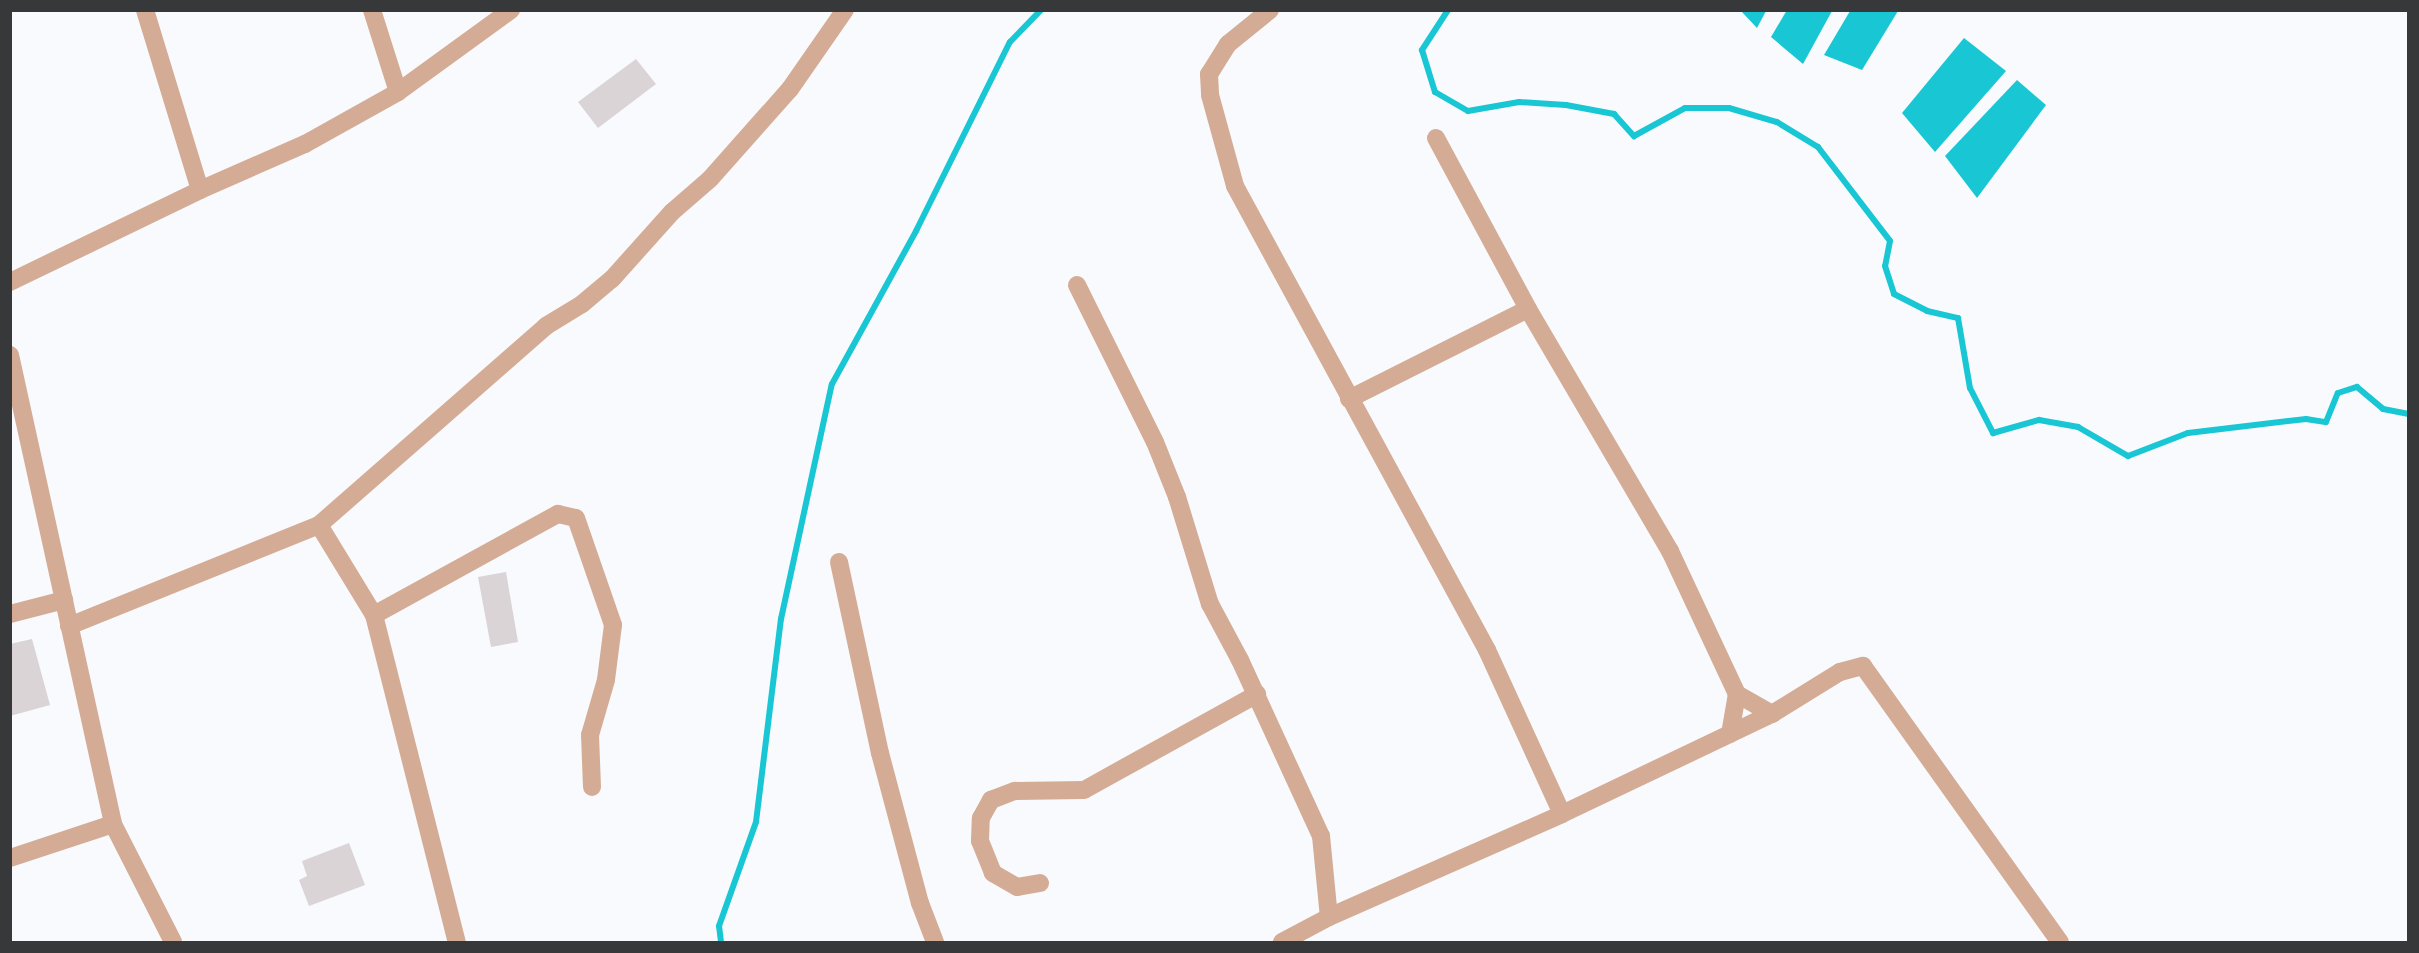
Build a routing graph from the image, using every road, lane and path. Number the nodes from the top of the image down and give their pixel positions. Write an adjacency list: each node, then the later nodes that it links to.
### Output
1 (145, 10): 8 (street)
2 (372, 10): 6 (street)
3 (511, 10): 6 (street)
4 (845, 10): 15 (street)
5 (1270, 10): 14 (street)
6 (398, 92): 8 (street)
7 (1436, 138): 11 (street)
8 (200, 190): 9 (street)
9 (10, 282)
10 (1077, 285): 21 (street)
11 (1528, 309): 14 (street); 22 (street)
12 (10, 355): 13 (street)
13 (15, 391): 17 (street)
14 (1349, 399): 26 (street)
15 (318, 525): 19 (street); 20 (street)
16 (839, 562): 34 (street)
17 (64, 600): 18 (street); 20 (street)
18 (10, 614)
19 (374, 615): 25 (street); 33 (street)
20 (69, 626): 27 (street)
21 (1257, 694): 29 (street); 30 (street)
22 (1737, 694): 23 (street); 24 (street)
23 (1772, 714): 24 (street); 36 (street)
24 (1730, 734): 26 (street)
25 (592, 787)
26 (1562, 814): 30 (street)
27 (112, 824): 28 (street); 32 (street)
28 (10, 858)
29 (1040, 883)
30 (1329, 917): 31 (street)
31 (1301, 938): 35 (street)
32 (173, 942)
33 (457, 942)
34 (935, 942)
35 (1282, 942)
36 (2060, 942)

